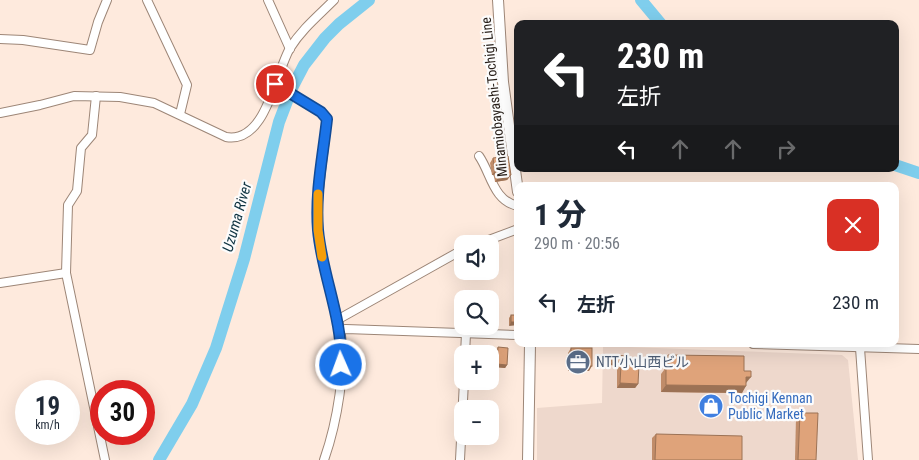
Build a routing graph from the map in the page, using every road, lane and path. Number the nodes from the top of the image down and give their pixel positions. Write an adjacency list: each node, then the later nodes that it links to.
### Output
1 (107, 0): 6 (street)
2 (146, 0): 11 (street)
3 (268, 0): 7 (street)
4 (334, 0): 7 (street)
5 (498, 0): 13 (main road, Minamiobayashi-Tochigi Line)
6 (0, 39)
7 (290, 49): 8 (street)
8 (276, 85): 11 (street); 20 (street)
9 (96, 96): 10 (street); 11 (street); 18 (street)
10 (0, 113)
11 (180, 114)
12 (479, 156): 14 (street)
13 (514, 163)
14 (514, 205)
15 (514, 230): 16 (street)
16 (499, 236)
17 (454, 254): 20 (street)
18 (66, 273): 19 (street); 30 (street)
19 (0, 283)
20 (337, 320): 21 (street)
21 (340, 330): 22 (street); 31 (street)
22 (454, 334)
23 (499, 335): 24 (street)
24 (514, 335)
25 (530, 347): 33 (main road)
26 (833, 347): 27 (street)
27 (860, 348): 28 (street); 34 (street)
28 (919, 349)
29 (464, 390): 32 (street)
30 (105, 460)
31 (324, 460)
32 (460, 460)
33 (528, 460)
34 (868, 460)

